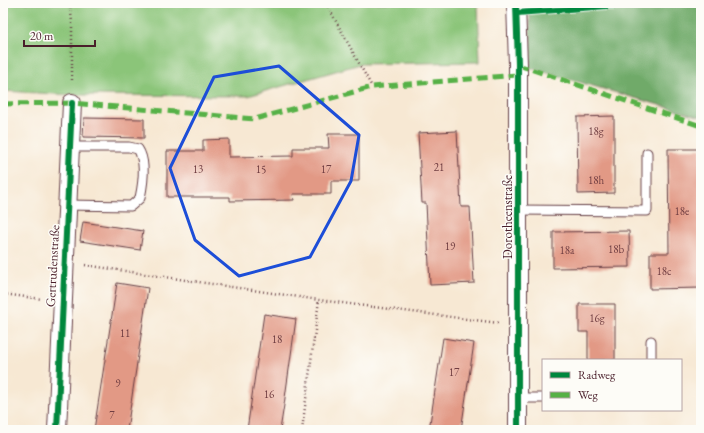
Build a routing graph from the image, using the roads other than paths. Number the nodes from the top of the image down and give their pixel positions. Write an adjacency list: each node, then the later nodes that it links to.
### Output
1 (516, 3): 6 (street, Dorotheenstraße)
2 (72, 103): 3 (street, Gertrudenstraße)
3 (69, 148): 5 (street, Gertrudenstraße); 5 (lane)
4 (647, 153): 6 (lane, Dorotheenstraße)
5 (66, 205): 11 (street, Gertrudenstraße)
6 (517, 210): 9 (street, Dorotheenstraße)
7 (651, 341): 8 (lane)
8 (651, 359)
9 (519, 398): 10 (lane); 12 (street, Dorotheenstraße)
10 (542, 398)
11 (57, 430)
12 (518, 430)

